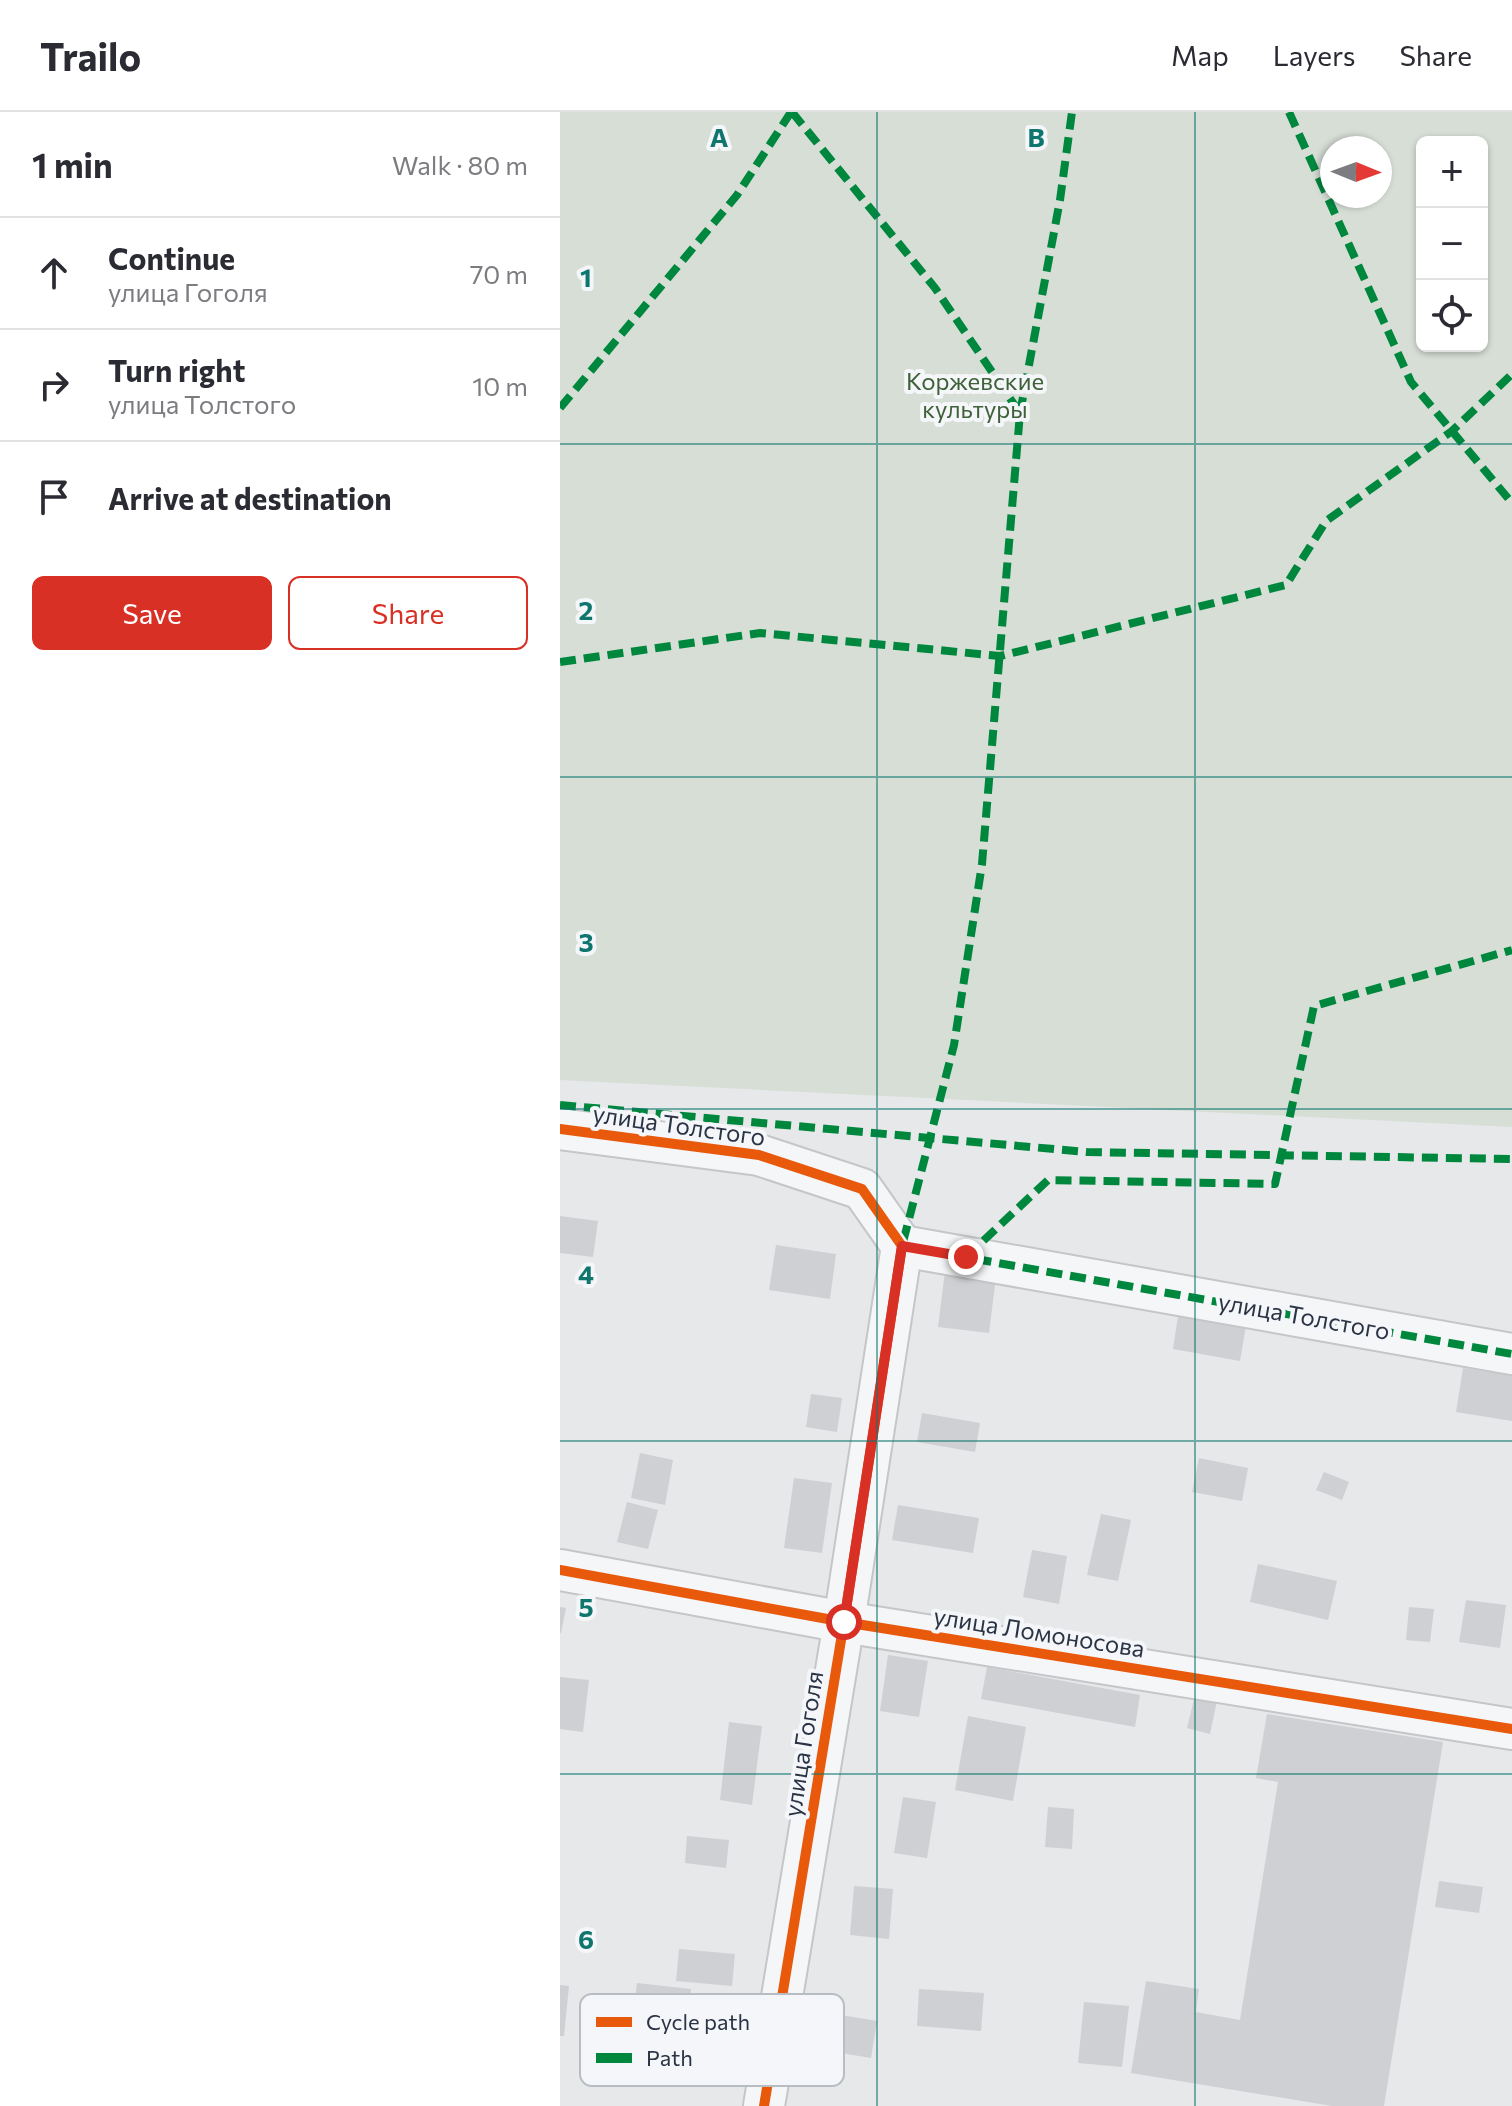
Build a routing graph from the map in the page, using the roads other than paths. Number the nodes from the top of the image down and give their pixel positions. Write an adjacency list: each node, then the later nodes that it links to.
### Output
1 (560, 1129): 2 (street, улица Толстого)
2 (902, 1246): 3 (street, улица Толстого); 5 (street, улица Гоголя)
3 (1512, 1354)
4 (560, 1570): 5 (street, улица Ломоносова)
5 (844, 1622): 6 (street, улица Ломоносова); 7 (street, улица Гоголя)
6 (1512, 1729)
7 (783, 1994)
8 (767, 2086): 9 (street, улица Гоголя)
9 (764, 2106)

